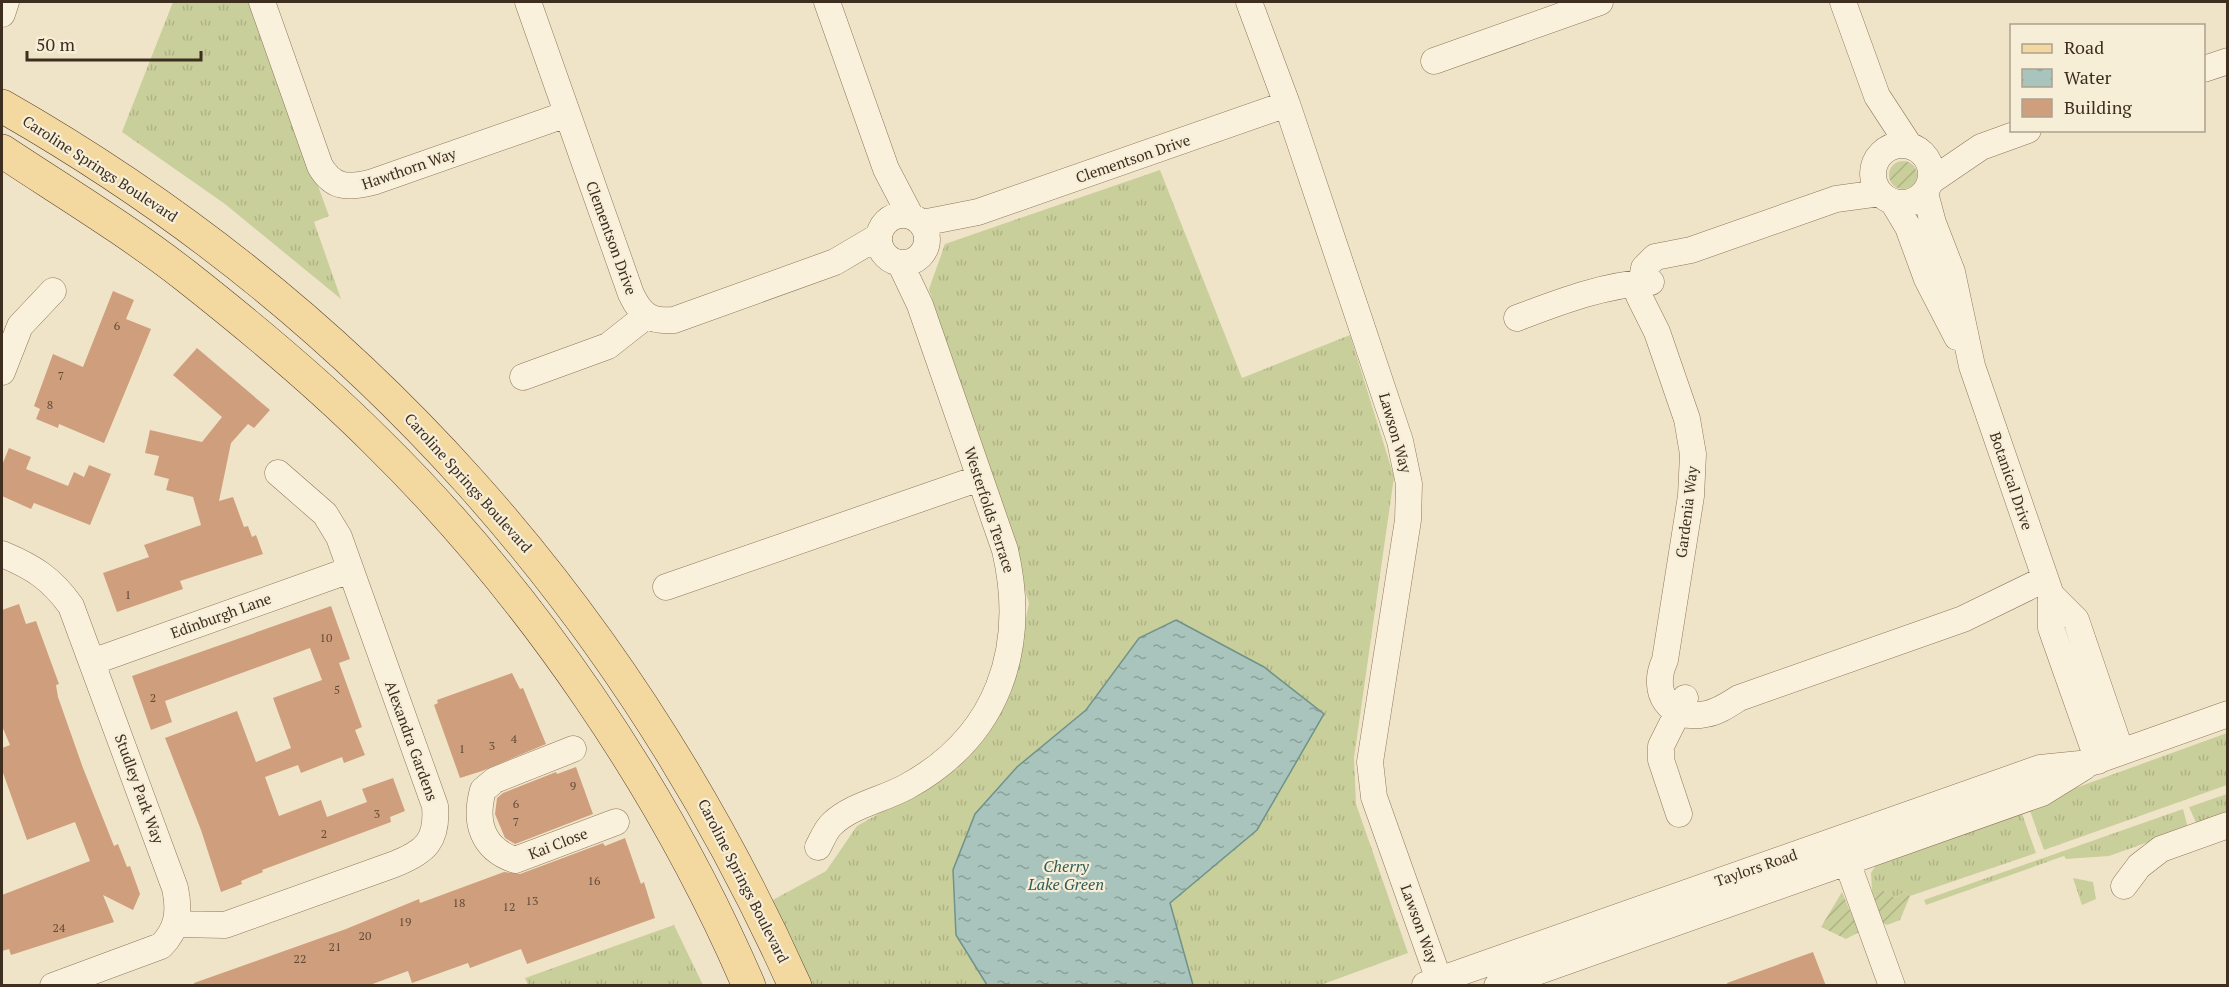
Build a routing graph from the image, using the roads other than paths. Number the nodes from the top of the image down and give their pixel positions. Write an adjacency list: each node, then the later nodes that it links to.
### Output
1 (6, 2): 9 (street)
2 (262, 2): 16 (street, Hawthorn Way)
3 (528, 2): 16 (street, Clementson Drive)
4 (826, 2): 23 (street, Westerfolds Terrace)
5 (1249, 2): 14 (street, Lawson Way)
6 (1600, 2): 8 (street)
7 (1843, 2): 13 (street, Botanical Drive)
8 (1549, 10): 10 (street)
9 (2, 14)
10 (1434, 61)
11 (2228, 61): 12 (street)
12 (2205, 69)
13 (1876, 96): 19 (street, Botanical Drive); 21 (street, Botanical Drive)
14 (1287, 104): 23 (street, Clementson Drive); 52 (street, Lawson Way)
15 (2, 106): 55 (main road, Caroline Springs Boulevard)
16 (567, 114): 26 (street, Clementson Drive)
17 (2022, 132): 18 (street)
18 (1981, 147): 19 (street); 22 (street)
19 (1916, 148): 21 (street); 22 (street)
20 (2, 151): 54 (main road)
21 (1881, 180): 22 (street); 24 (street); 28 (street, Botanical Drive)
22 (1928, 187): 28 (street, Botanical Drive)
23 (904, 239): 26 (street, Clementson Drive); 32 (street, Westerfolds Terrace)
24 (1645, 283): 27 (street); 38 (street, Gardenia Way)
25 (53, 291): 29 (street)
26 (646, 316): 30 (street)
27 (1518, 318)
28 (1972, 366): 36 (street, Botanical Drive)
29 (2, 372)
30 (524, 377)
31 (278, 473): 34 (street, Alexandra Gardens)
32 (980, 478): 35 (street); 47 (street, Westerfolds Terrace)
33 (2, 554): 37 (street, Studley Park Way)
34 (350, 570): 37 (street, Edinburgh Lane); 44 (street, Alexandra Gardens)
35 (666, 587)
36 (2048, 587): 38 (street); 41 (street, Botanical Drive)
37 (92, 662): 50 (street, Studley Park Way)
38 (1681, 705): 42 (street)
39 (2228, 714): 41 (street, Taylors Road)
40 (573, 749): 45 (street)
41 (2103, 759): 48 (street, Taylors Road)
42 (1679, 814)
43 (616, 822): 45 (street, Kai Close)
44 (436, 825): 45 (street); 50 (street)
45 (480, 825)
46 (2228, 825): 49 (street)
47 (818, 847)
48 (1843, 850): 52 (street, Taylors Road); 56 (street, Taylors Road); 57 (street)
49 (2124, 886)
50 (176, 924): 51 (street)
51 (97, 978): 53 (street)
52 (1432, 983)
53 (53, 986)
54 (750, 986)
55 (795, 986)
56 (1497, 986)
57 (1892, 986)

